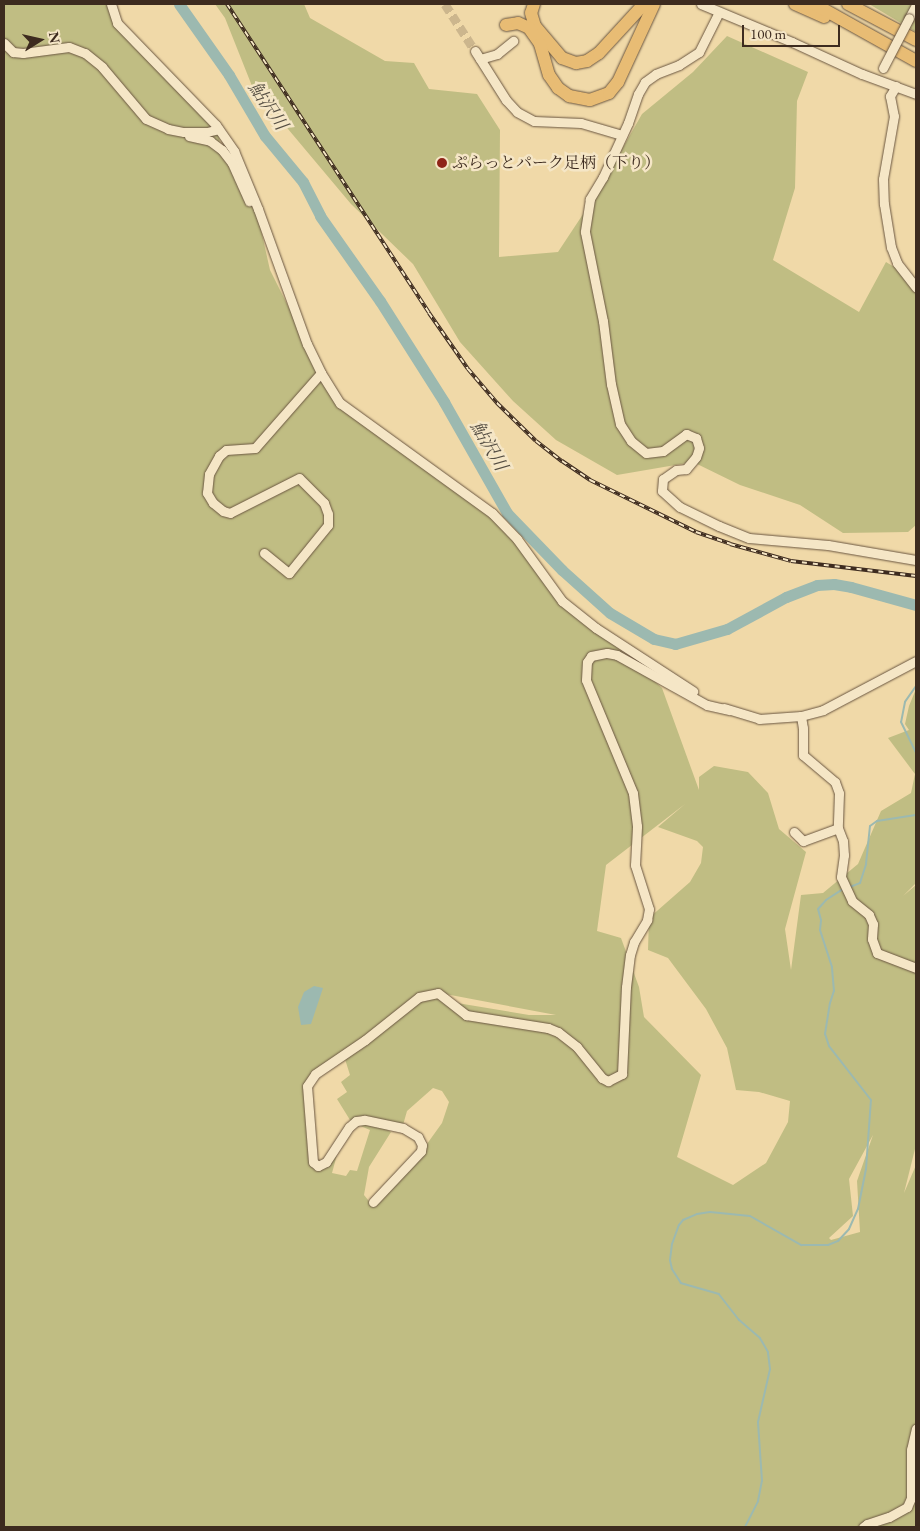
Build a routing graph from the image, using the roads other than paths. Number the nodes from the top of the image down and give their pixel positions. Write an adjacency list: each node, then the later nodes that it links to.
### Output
1 (111, 4): 20 (street)
2 (534, 4): 3 (highway)
3 (644, 4)
4 (654, 4): 11 (highway)
5 (701, 4): 10 (street)
6 (794, 4): 15 (highway)
7 (814, 4): 15 (highway)
8 (848, 4): 12 (highway)
9 (916, 6): 17 (street, bridge)
10 (719, 12): 17 (street); 22 (street)
11 (506, 25)
12 (916, 40)
13 (513, 41): 22 (street)
14 (4, 43): 21 (street)
15 (885, 45): 16 (highway)
16 (916, 61)
17 (877, 80): 18 (street)
18 (896, 86): 19 (street); 24 (street)
19 (916, 94)
20 (219, 129): 21 (street); 23 (street)
21 (179, 131): 23 (street)
22 (622, 136): 27 (street)
23 (258, 209): 25 (street)
24 (916, 287)
25 (321, 373): 26 (street); 29 (street)
26 (264, 553)
27 (916, 560)
28 (916, 661): 30 (street)
29 (729, 710): 30 (street); 34 (street)
30 (801, 716): 31 (street)
31 (838, 828): 32 (street); 33 (street)
32 (794, 832)
33 (916, 968)
34 (374, 1202)
35 (916, 1429): 36 (street)
36 (914, 1482): 37 (street)
37 (863, 1527)

